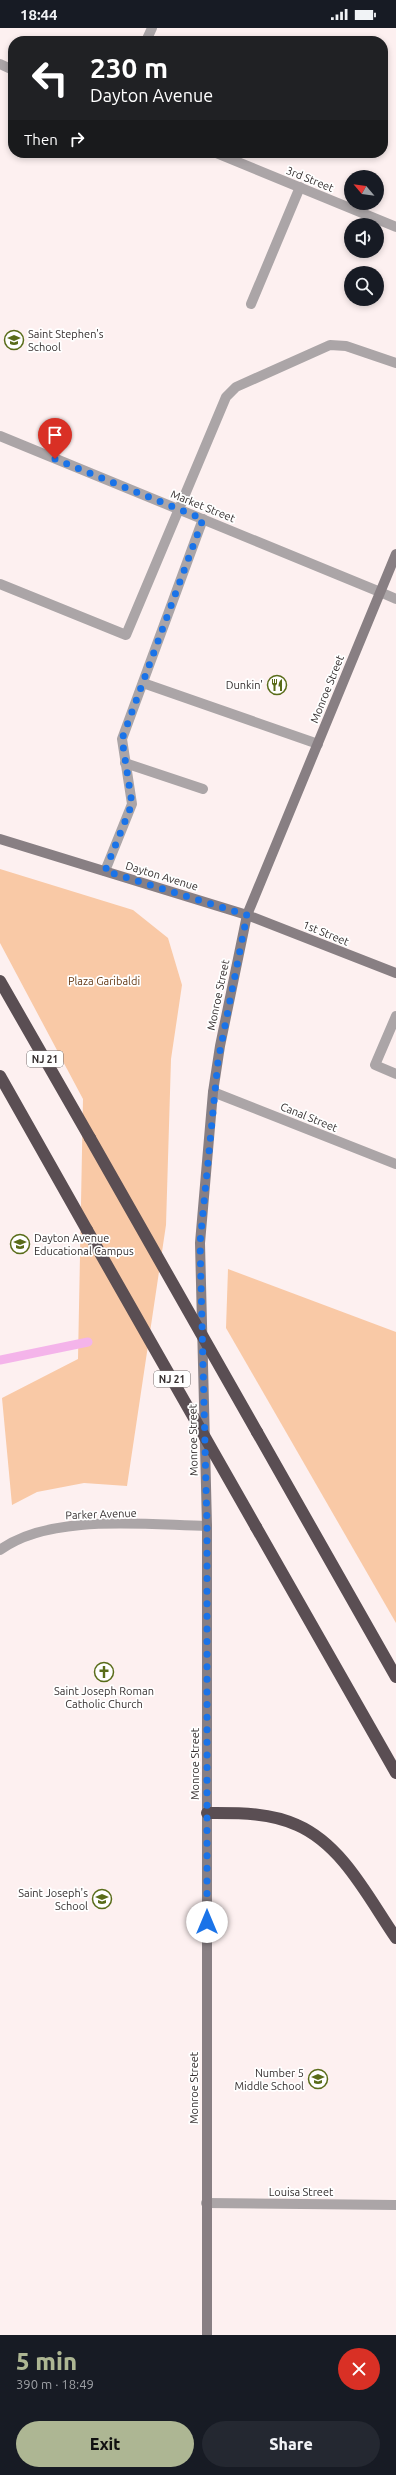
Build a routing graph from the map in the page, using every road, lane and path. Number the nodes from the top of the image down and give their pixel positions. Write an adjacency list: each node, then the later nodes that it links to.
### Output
1 (228, 158): 2 (street, 3rd Street)
2 (300, 187): 3 (street, 3rd Street); 4 (street)
3 (396, 227)
4 (251, 304)
5 (396, 363): 7 (street)
6 (0, 436): 7 (street, Market Street)
7 (180, 510): 8 (street, Market Street); 10 (street)
8 (203, 519): 11 (street, Market Street); 13 (street)
9 (396, 554): 11 (main road, Monroe Street)
10 (0, 584)
11 (380, 592): 12 (street, Market Street); 14 (main road, Monroe Street)
12 (396, 598)
13 (142, 684): 14 (street); 15 (street)
14 (318, 744): 19 (main road, Monroe Street)
15 (126, 763): 16 (street); 18 (street)
16 (203, 790)
17 (0, 839): 18 (main road, Dayton Avenue)
18 (105, 871): 19 (main road, Dayton Avenue)
19 (247, 915): 20 (main road, 1st Street); 25 (main road, Monroe Street)
20 (396, 973)
21 (0, 980): 29 (highway, NJ 21, bridge)
22 (396, 1016): 23 (street)
23 (396, 1074)
24 (0, 1076): 30 (highway, NJ 21, bridge)
25 (213, 1092): 26 (street, Canal Street); 27 (main road, Monroe Street)
26 (396, 1164)
27 (207, 1526): 28 (street, Parker Avenue); 31 (main road, Monroe Street)
28 (0, 1550)
29 (396, 1677)
30 (396, 1773)
31 (207, 1813): 32 (highway); 33 (main road, Monroe Street)
32 (396, 1938)
33 (206, 2204): 34 (street, Louisa Street); 35 (main road, Monroe Street)
34 (396, 2205)
35 (207, 2335)

